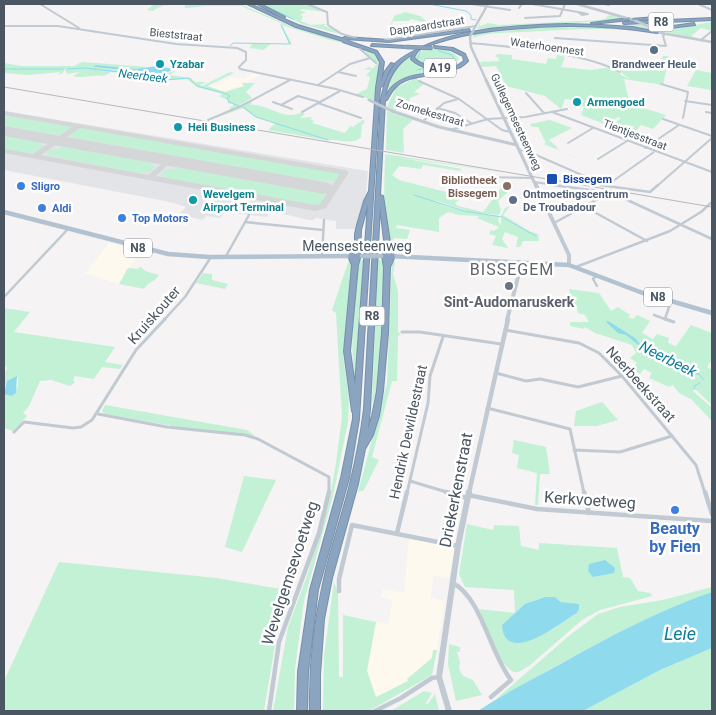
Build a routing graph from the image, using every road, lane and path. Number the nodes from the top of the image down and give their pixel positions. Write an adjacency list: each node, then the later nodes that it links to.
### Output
1 (40, 4): 33 (street)
2 (248, 4): 38 (highway, A19)
3 (253, 4): 27 (highway, A19)
4 (258, 4): 27 (highway)
5 (307, 4): 32 (street, Dappaardstraat)
6 (471, 4): 17 (street)
7 (488, 4): 17 (street, Gullegemsesteenweg)
8 (522, 4): 18 (street)
9 (532, 4): 20 (street)
10 (566, 4): 20 (street)
11 (577, 4): 16 (street)
12 (582, 4): 16 (street)
13 (604, 4): 15 (street)
14 (698, 4): 21 (street)
15 (609, 5)
16 (586, 6): 24 (street)
17 (486, 7): 19 (street); 32 (street, Gullegemsesteenweg)
18 (519, 8)
19 (510, 10)
20 (563, 10): 22 (street); 23 (street)
21 (712, 10)
22 (577, 11)
23 (525, 18)
24 (625, 18): 25 (highway); 28 (highway)
25 (635, 20): 26 (highway); 34 (street, bridge)
26 (712, 20): 28 (highway, R8); 31 (highway, R8); 34 (highway)
27 (301, 25): 38 (highway, A19)
28 (561, 25): 30 (highway, R8)
29 (4, 26): 33 (street, Bieststraat)
30 (533, 26): 38 (highway, R8); 56 (highway, R8)
31 (565, 26): 34 (highway); 42 (highway, R8)
32 (475, 27): 41 (street, Gullegemsesteenweg, bridge)
33 (80, 29): 49 (street, Bieststraat)
34 (653, 29): 36 (street)
35 (712, 31): 39 (street)
36 (664, 34): 37 (street); 39 (street)
37 (555, 38)
38 (344, 39): 42 (highway, A19, bridge); 56 (highway)
39 (701, 40): 40 (street)
40 (712, 42)
41 (470, 44): 47 (street, Waterhoennest); 72 (street, Gullegemsesteenweg)
42 (432, 46): 42 (highway, A19); 71 (highway, R8); 71 (highway, A19)
43 (360, 49): 44 (street)
44 (370, 58): 45 (street); 46 (street)
45 (376, 63)
46 (338, 72): 48 (street); 52 (street)
47 (620, 72)
48 (356, 76)
49 (290, 80): 52 (street, Bieststraat); 77 (street)
50 (419, 81): 57 (street)
51 (661, 84): 58 (street)
52 (318, 86): 53 (street, Bieststraat)
53 (340, 90): 55 (street, Zonnekestraat); 60 (street)
54 (526, 93): 69 (street)
55 (363, 98): 78 (street, Zonnekestraat, bridge)
56 (378, 99): 97 (highway, R8)
57 (459, 99): 63 (street); 75 (street)
58 (685, 101): 62 (street); 74 (street)
59 (273, 102): 61 (street)
60 (319, 103): 61 (street); 66 (street); 73 (street)
61 (281, 105): 64 (street)
62 (712, 105)
63 (437, 108): 78 (street); 79 (street)
64 (292, 109)
65 (567, 109): 67 (street)
66 (302, 112)
67 (552, 112): 69 (street); 81 (street, Tientjesstraat)
68 (706, 112): 70 (street)
69 (544, 113): 72 (street)
70 (712, 113)
71 (383, 115): 97 (highway, R8)
72 (503, 117): 75 (street); 83 (street, Gullegemsesteenweg)
73 (361, 118)
74 (683, 118)
75 (488, 119): 79 (street); 83 (street)
76 (663, 119): 80 (street)
77 (208, 120)
78 (422, 122): 82 (street, Zonnekestraat)
79 (471, 124): 82 (street)
80 (680, 124): 84 (street); 88 (street)
81 (593, 128): 85 (street, Tientjesstraat); 86 (street)
82 (450, 130): 87 (street, Zonnekestraat)
83 (510, 132): 87 (street, Gullegemsesteenweg)
84 (712, 137): 92 (street)
85 (626, 141): 88 (street, Tientjesstraat); 91 (street)
86 (568, 143)
87 (517, 145): 89 (street, Gullegemsesteenweg)
88 (645, 148): 90 (street, Tientjesstraat)
89 (519, 150): 95 (street, Gullegemsesteenweg); 98 (street)
90 (654, 152): 92 (street, Tientjesstraat); 98 (street)
91 (598, 159)
92 (684, 162): 93 (street, Tientjesstraat); 98 (street)
93 (712, 171)
94 (479, 177): 95 (street)
95 (532, 178): 96 (street, Gullegemsesteenweg)
96 (534, 182): 99 (street); 106 (street, Gullegemsesteenweg)
97 (376, 184): 112 (highway); 116 (highway); 139 (highway, R8); 142 (highway, R8)
98 (606, 186)
99 (609, 192): 101 (street); 107 (street)
100 (712, 203): 107 (street)
101 (585, 207): 106 (street); 111 (street)
102 (4, 212): 108 (main road, N8)
103 (249, 215): 105 (street)
104 (324, 220): 109 (street)
105 (245, 222): 109 (street); 118 (street)
106 (554, 223): 121 (street, Gullegemsesteenweg)
107 (682, 224): 110 (street); 111 (street)
108 (68, 229): 117 (main road, N8); 125 (street)
109 (323, 230): 113 (street)
110 (712, 239)
111 (647, 241): 122 (street)
112 (356, 249): 114 (highway); 115 (highway)
113 (322, 256): 114 (main road, Meensesteenweg / N8); 118 (main road, Meensesteenweg / N8)
114 (351, 256): 115 (main road, Meensesteenweg / N8); 120 (highway)
115 (360, 256): 116 (main road, Meensesteenweg / N8, bridge); 120 (highway)
116 (386, 256): 119 (main road, Meensesteenweg / N8); 142 (highway)
117 (210, 257): 118 (main road, Meensesteenweg / N8); 138 (street, Kruiskouter)
118 (226, 257)
119 (519, 262): 121 (main road, N8); 131 (street, Driekerkenstraat)
120 (355, 265): 139 (highway)
121 (568, 265): 122 (main road, N8)
122 (576, 267): 123 (main road, N8)
123 (596, 275): 124 (street); 126 (main road, N8)
124 (597, 286)
125 (4, 298)
126 (671, 301): 127 (main road, N8); 129 (street)
127 (712, 313)
128 (654, 315): 129 (street)
129 (665, 319): 130 (street)
130 (674, 322)
131 (504, 330): 134 (street, Driekerkenstraat); 136 (street, Neerbeekstraat)
132 (402, 332): 133 (street)
133 (443, 337): 134 (street); 144 (street, Hendrik Dewildestraat)
134 (501, 344): 135 (street, Driekerkenstraat)
135 (494, 373): 136 (street); 137 (street, Driekerkenstraat)
136 (622, 376): 141 (street, Neerbeekstraat)
137 (487, 408): 143 (street); 145 (street, Driekerkenstraat)
138 (98, 414): 140 (street); 157 (street, Wevelgemsevoetweg)
139 (356, 419): 156 (highway, R8)
140 (14, 432)
141 (672, 436): 143 (street); 147 (street, Neerbeekstraat)
142 (362, 447): 155 (highway, R8)
143 (574, 450): 146 (street)
144 (410, 481): 145 (street, Kerkvoetweg); 149 (street, Hendrik Dewildestraat)
145 (468, 497): 146 (street, Kerkvoetweg); 150 (street, Driekerkenstraat)
146 (589, 513): 148 (street, Kerkvoetweg)
147 (712, 514)
148 (712, 521)
149 (397, 533): 150 (street); 152 (street)
150 (458, 546): 151 (street, Driekerkenstraat)
151 (453, 583): 153 (street, Driekerkenstraat); 154 (street)
152 (339, 591)
153 (439, 677): 158 (street); 159 (street, Driekerkenstraat)
154 (491, 697)
155 (315, 707)
156 (302, 709)
157 (269, 711)
158 (375, 711)
159 (449, 711)

